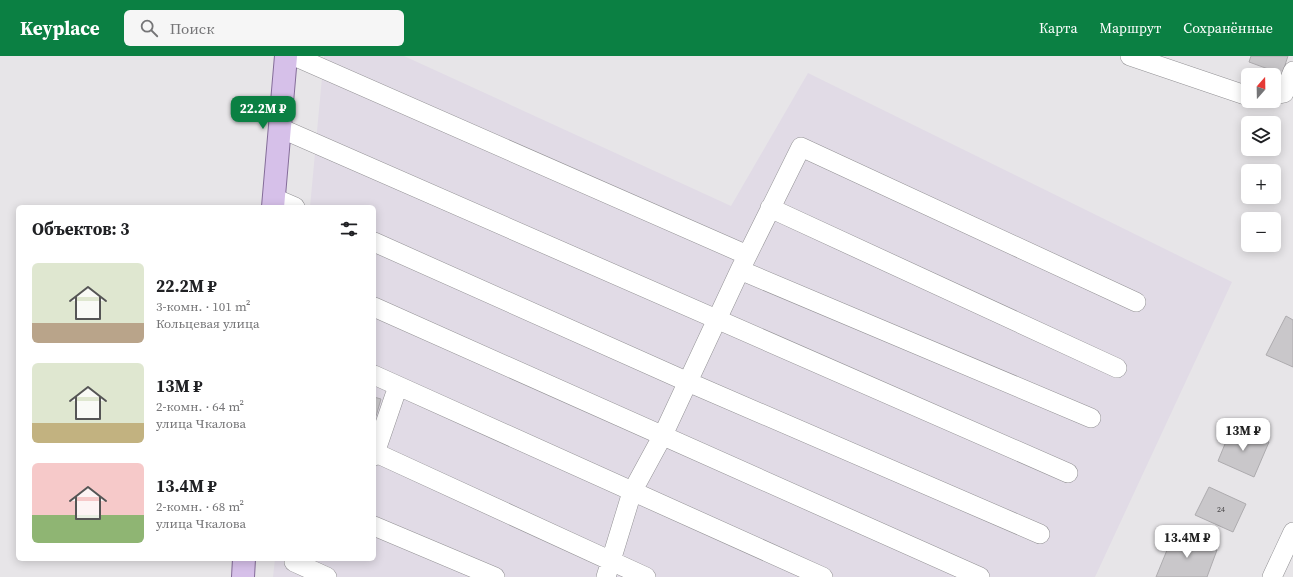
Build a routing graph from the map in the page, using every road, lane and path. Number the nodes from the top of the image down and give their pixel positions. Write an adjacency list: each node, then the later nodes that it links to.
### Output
1 (286, 56): 7 (main road)
2 (294, 56): 12 (street)
3 (1130, 56): 5 (street)
4 (1293, 71): 6 (street)
5 (1241, 94)
6 (1281, 94)
7 (280, 128): 8 (main road); 15 (street)
8 (274, 202): 9 (street)
9 (287, 205)
10 (770, 208): 12 (street); 13 (street); 16 (street)
11 (376, 243): 18 (street)
12 (743, 263): 15 (street); 20 (street)
13 (1136, 302)
14 (376, 308): 21 (street)
15 (717, 320): 18 (street); 24 (street)
16 (1117, 368)
17 (376, 376): 19 (street)
18 (688, 382): 21 (street); 28 (street)
19 (398, 386): 22 (street); 25 (street)
20 (1091, 418)
21 (663, 436): 25 (street); 37 (street)
22 (376, 451)
23 (376, 454): 31 (street)
24 (1068, 473)
25 (632, 492): 31 (street); 36 (street)
26 (376, 527): 34 (street)
27 (1293, 532): 38 (street)
28 (1040, 534)
29 (244, 561): 32 (main road)
30 (293, 566): 33 (street)
31 (608, 569): 35 (street)
32 (243, 577)
33 (327, 577)
34 (495, 577)
35 (646, 577)
36 (823, 577)
37 (980, 577)
38 (1272, 577)

